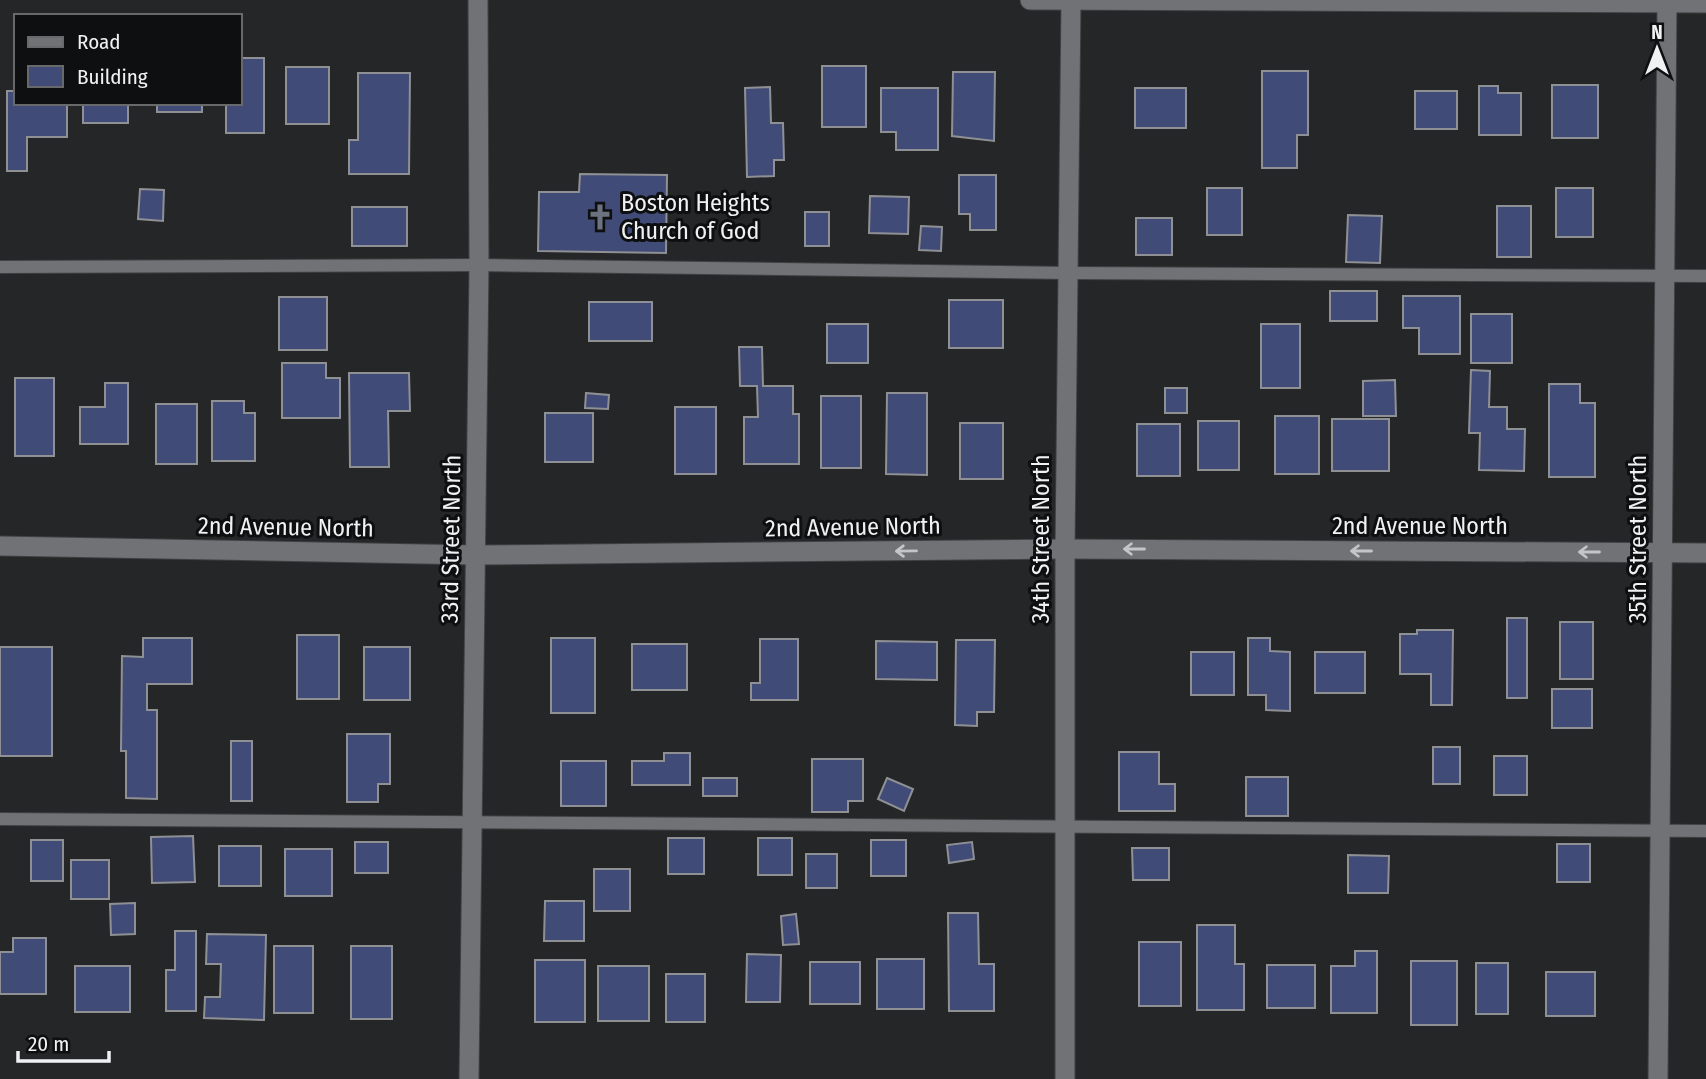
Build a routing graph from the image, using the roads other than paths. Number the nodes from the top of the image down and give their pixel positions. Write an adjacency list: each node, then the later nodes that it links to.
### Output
1 (478, 0): 6 (street, 33rd Street North)
2 (1030, 0): 3 (street)
3 (1071, 0): 4 (street); 8 (street, 34th Street North)
4 (1667, 2): 5 (street); 9 (street, 35th Street North)
5 (1706, 4)
6 (480, 265): 7 (lane); 8 (lane); 15 (street, 33rd Street North)
7 (0, 267)
8 (1068, 274): 9 (lane); 12 (street, 34th Street North)
9 (1665, 276): 10 (lane); 13 (street, 35th Street North)
10 (1706, 276)
11 (0, 546): 15 (street, 2nd Avenue North)
12 (1065, 549): 13 (street, 2nd Avenue North, one-way to 12); 15 (street, 2nd Avenue North, one-way to 15); 18 (street, 34th Street North)
13 (1663, 552): 14 (street, 2nd Avenue North); 19 (street, 35th Street North)
14 (1706, 553)
15 (475, 555): 17 (street, 33rd Street North)
16 (0, 819): 17 (lane)
17 (472, 822): 18 (lane); 21 (street, 33rd Street North)
18 (1065, 827): 19 (lane); 22 (street, 34th Street North)
19 (1660, 831): 20 (lane); 23 (street, 35th Street North)
20 (1706, 831)
21 (469, 1079)
22 (1065, 1079)
23 (1658, 1079)

